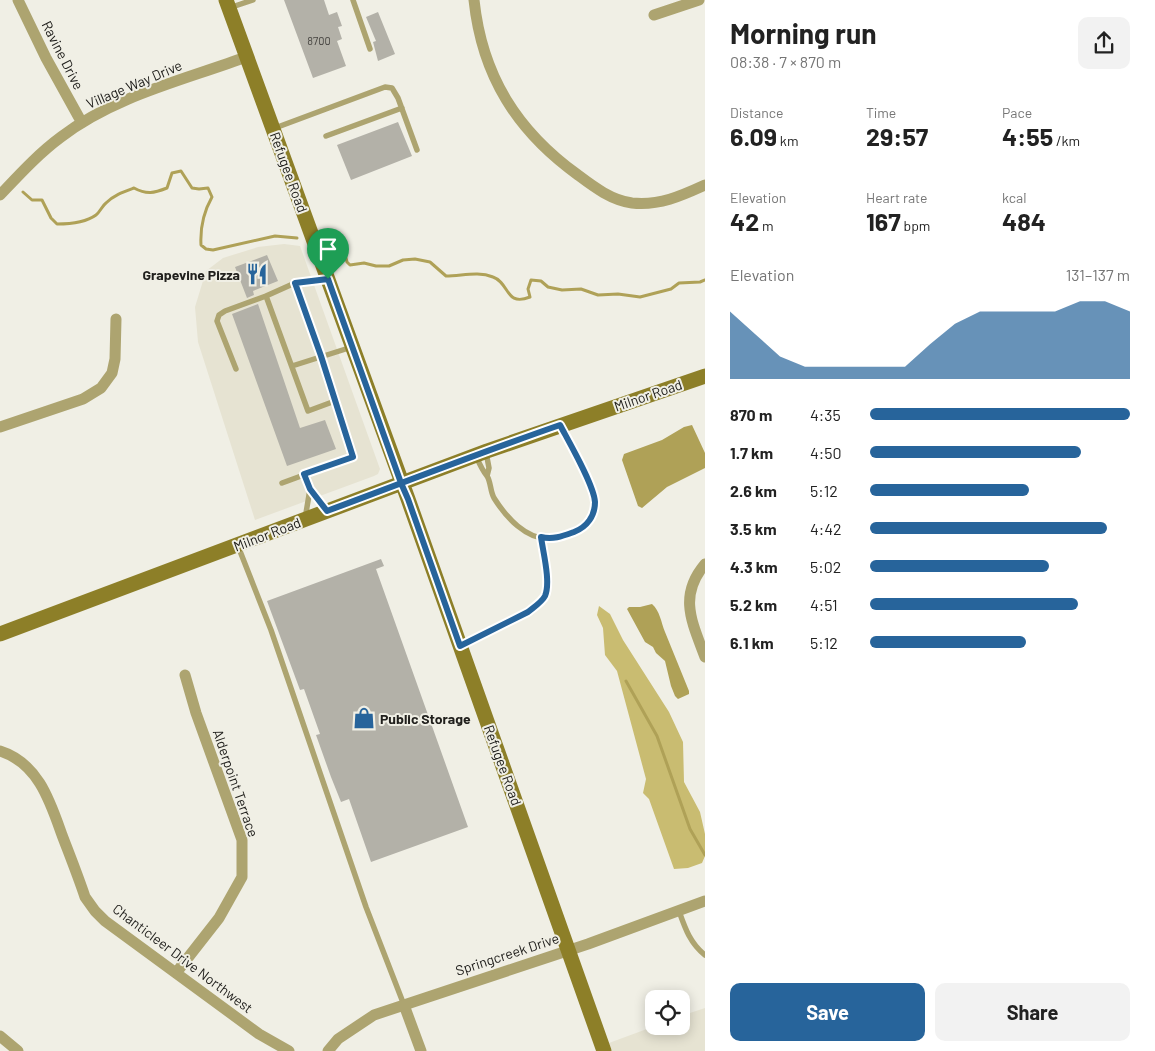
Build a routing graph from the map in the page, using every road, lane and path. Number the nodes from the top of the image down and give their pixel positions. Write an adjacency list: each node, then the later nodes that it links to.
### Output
1 (18, 0): 11 (street, Ravine Drive)
2 (253, 0): 6 (lane)
3 (353, 0): 8 (lane)
4 (474, 0): 15 (street)
5 (699, 0): 7 (street)
6 (228, 4): 9 (main road, Refugee Road)
7 (654, 15)
8 (370, 48)
9 (246, 57): 11 (street, Village Way Drive); 12 (main road, Refugee Road)
10 (402, 108): 12 (lane); 13 (lane); 14 (lane)
11 (82, 123): 16 (street, Village Way Drive)
12 (273, 129): 17 (main road, Refugee Road)
13 (326, 136)
14 (416, 150)
15 (705, 185)
16 (0, 195)
17 (328, 279): 18 (lane); 21 (main road, Refugee Road)
18 (295, 283): 19 (lane); 22 (lane)
19 (266, 296): 23 (lane); 24 (lane)
20 (116, 318): 28 (street)
21 (352, 346): 22 (lane); 33 (main road, Refugee Road)
22 (321, 356): 23 (lane); 26 (lane)
23 (292, 366): 26 (lane)
24 (236, 369)
25 (705, 376): 27 (main road, Milnor Road)
26 (335, 401): 30 (lane)
27 (560, 425): 29 (main road, Milnor Road); 37 (lane)
28 (0, 427)
29 (481, 453): 31 (lane); 31 (lane); 33 (main road, Milnor Road)
30 (304, 474): 32 (lane); 34 (lane)
31 (487, 476): 37 (lane)
32 (282, 483)
33 (401, 483): 35 (main road, Milnor Road); 41 (main road, Refugee Road)
34 (310, 489): 35 (lane); 36 (lane)
35 (327, 511): 36 (main road, Milnor Road)
36 (304, 520): 38 (main road, Milnor Road)
37 (541, 537): 41 (lane)
38 (237, 545): 40 (main road, Milnor Road); 50 (lane)
39 (705, 564): 42 (street)
40 (0, 634)
41 (460, 646): 47 (main road, Refugee Road)
42 (705, 657)
43 (185, 675): 49 (street, Alderpoint Terrace)
44 (0, 751): 49 (street, Chanticleer Drive Northwest)
45 (705, 901): 46 (street, Springcreek Drive)
46 (679, 911): 47 (street, Springcreek Drive); 48 (lane)
47 (569, 950): 50 (street, Springcreek Drive); 56 (main road, Refugee Road)
48 (705, 954)
49 (176, 973): 53 (street, Chanticleer Drive Northwest)
50 (404, 1005): 54 (street, Springcreek Drive); 55 (street)
51 (0, 1036): 52 (street)
52 (18, 1051)
53 (289, 1051)
54 (328, 1051)
55 (421, 1051)
56 (604, 1051)

